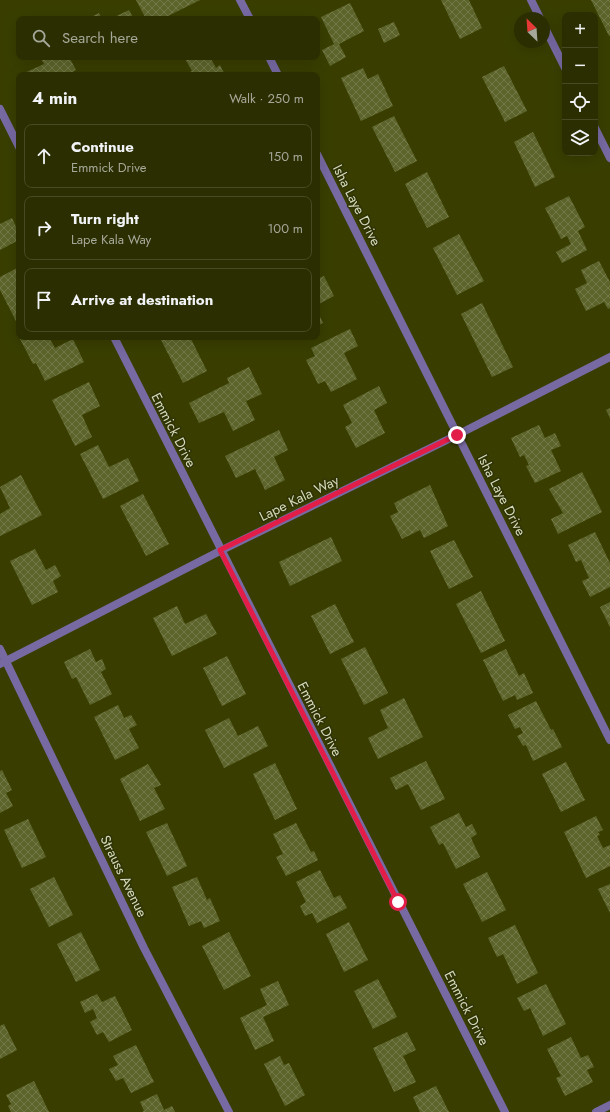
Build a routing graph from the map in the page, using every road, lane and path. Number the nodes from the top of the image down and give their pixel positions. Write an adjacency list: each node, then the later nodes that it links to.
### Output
1 (240, 0): 4 (street)
2 (531, 0): 3 (street)
3 (537, 12)
4 (248, 16)
5 (550, 38): 7 (street)
6 (270, 60): 8 (street)
7 (562, 62)
8 (276, 72)
9 (0, 109): 11 (street)
10 (598, 134): 12 (street)
11 (16, 141)
12 (610, 158)
13 (320, 160): 16 (street, Isha Laye Drive)
14 (115, 340): 17 (street, Emmick Drive)
15 (610, 357): 16 (street, Lape Kala Way)
16 (457, 435): 17 (street, Lape Kala Way); 20 (street, Isha Laye Drive)
17 (220, 550): 19 (street, Lape Kala Way); 23 (street, Emmick Drive)
18 (0, 650): 19 (street, Strauss Avenue)
19 (3, 662): 22 (street, Strauss Avenue)
20 (610, 740)
21 (610, 1105): 24 (street)
22 (229, 1112)
23 (505, 1112)
24 (596, 1112)

